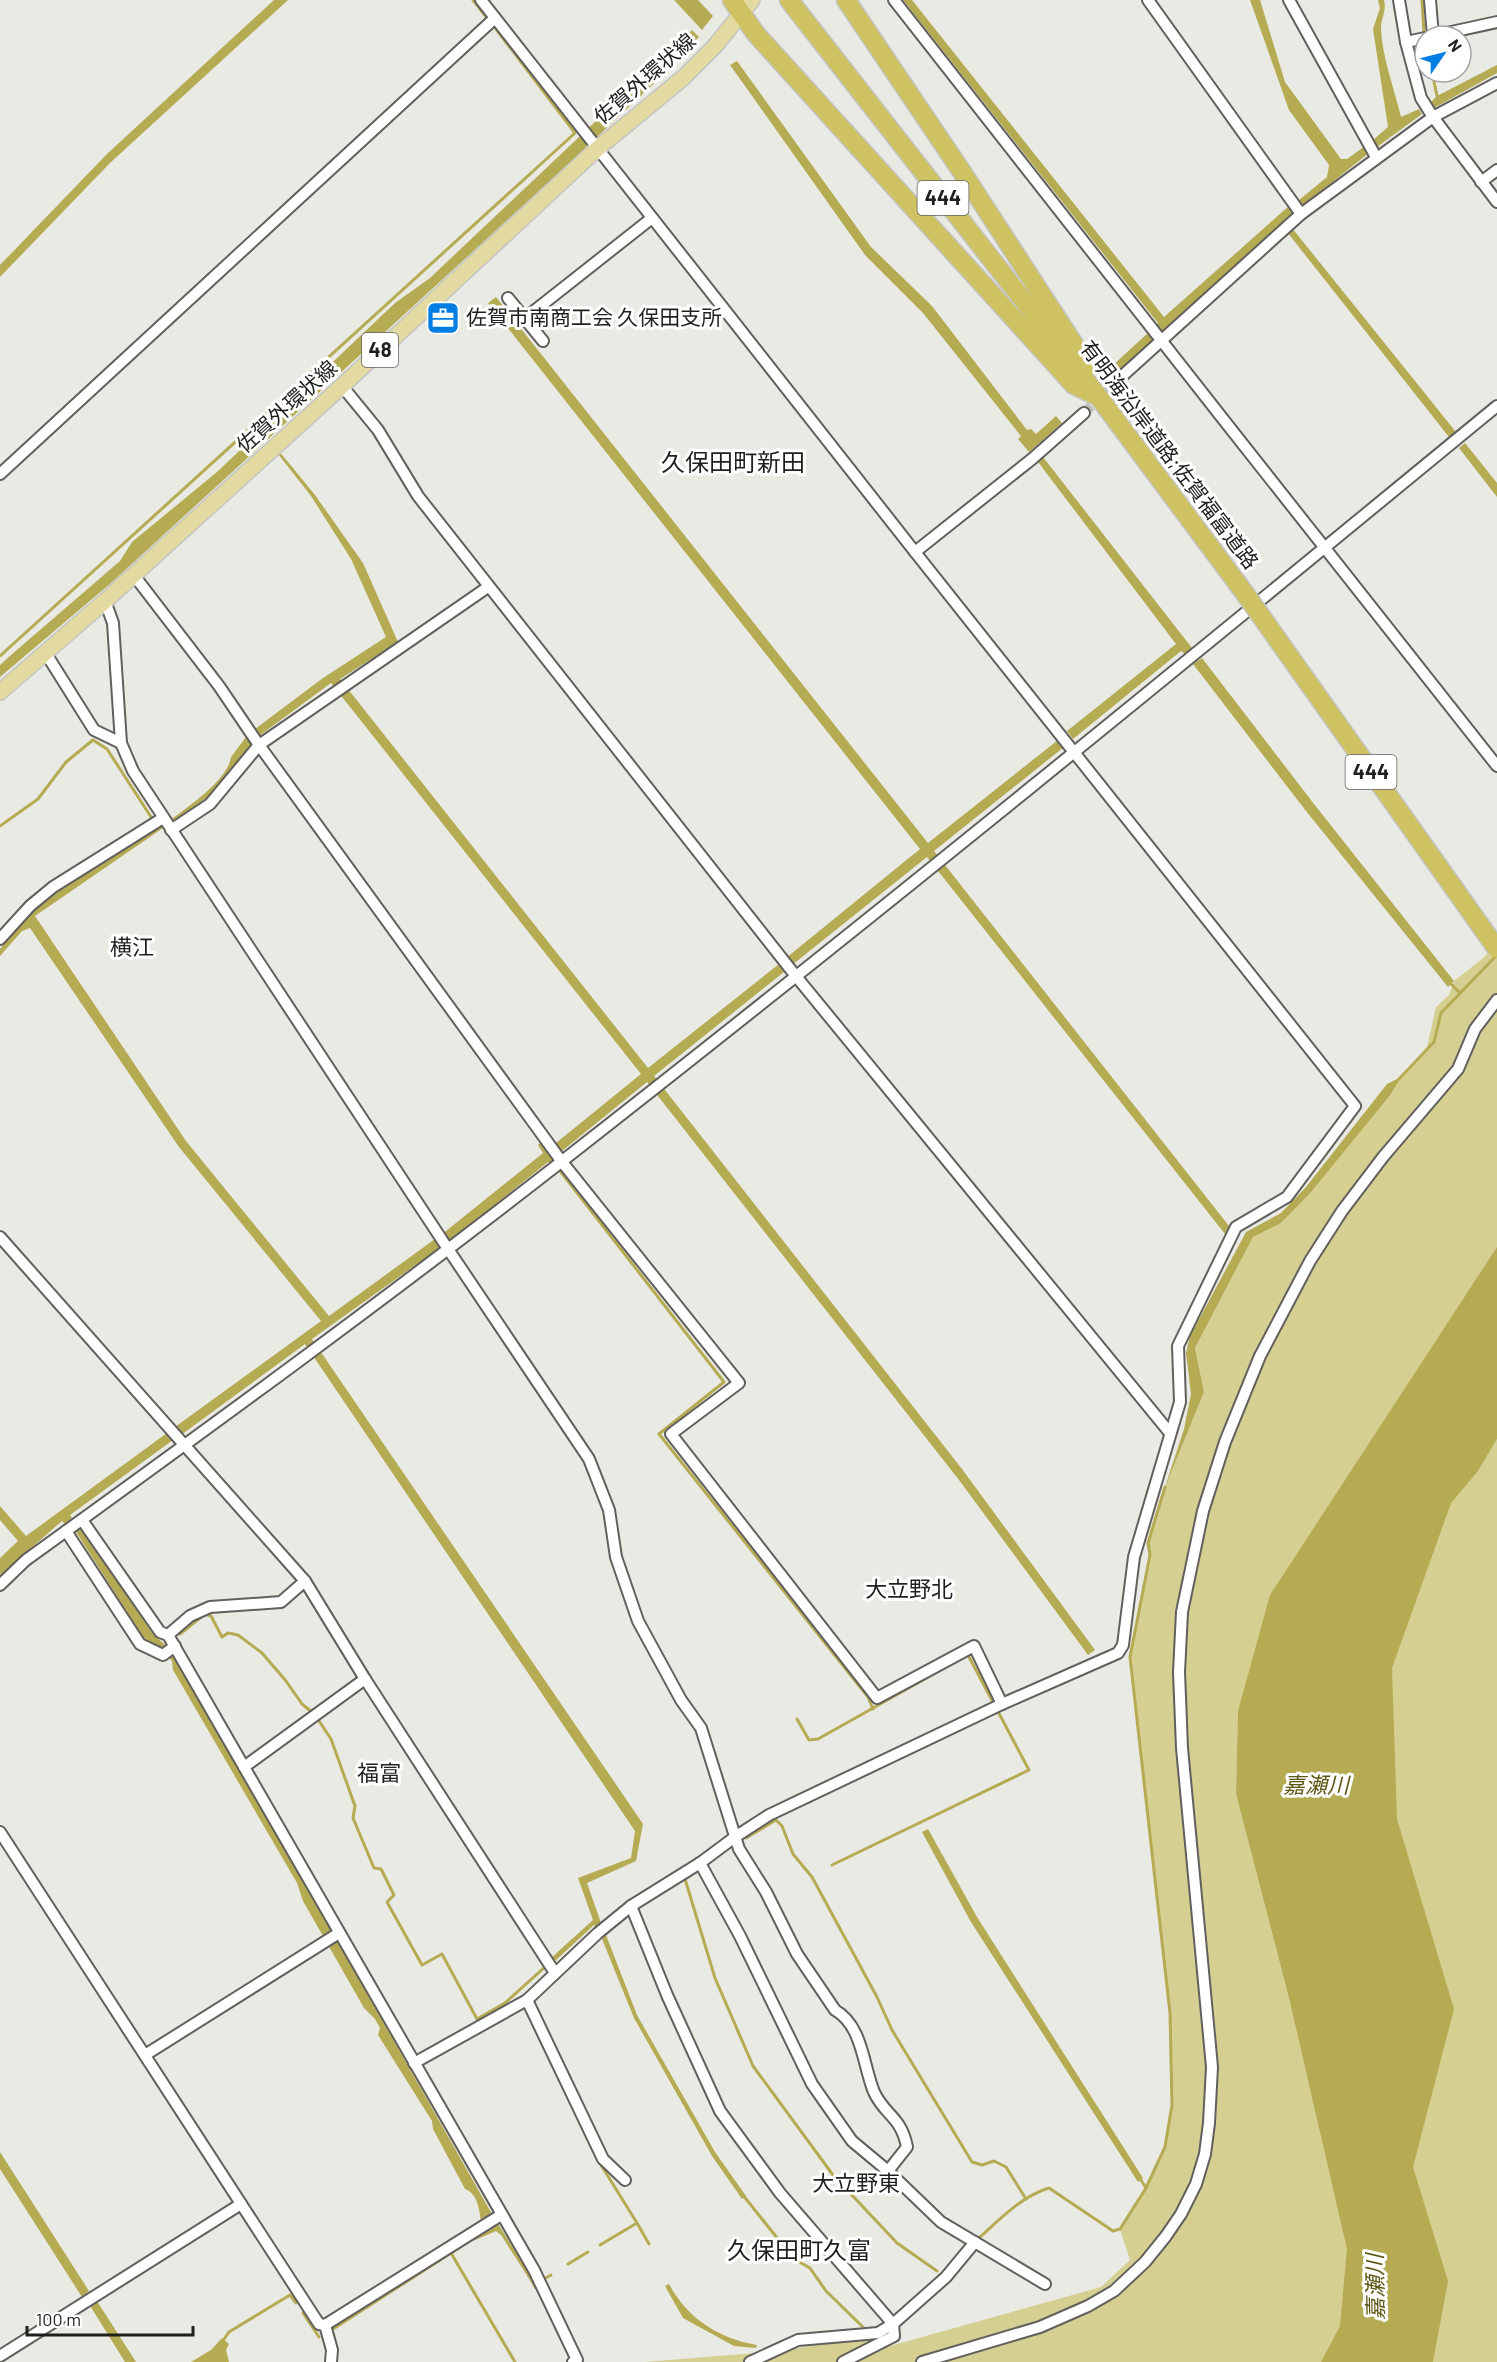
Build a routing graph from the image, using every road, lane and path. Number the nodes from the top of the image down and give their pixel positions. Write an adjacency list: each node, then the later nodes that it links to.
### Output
1 (481, 0): 11 (street)
2 (752, 0): 10 (main road, 佐賀外環状線 / 48)
3 (789, 0): 32 (highway, 有明海沿岸道路;佐賀福富道路 / 444)
4 (846, 0): 32 (highway)
5 (894, 0): 28 (street)
6 (1148, 0): 24 (street)
7 (1289, 0): 20 (street)
8 (1399, 0): 16 (street)
9 (1430, 0): 13 (street)
10 (736, 7): 19 (main road, 佐賀外環状線 / 48); 32 (highway)
11 (495, 18): 19 (street); 35 (street)
12 (1497, 22): 14 (street)
13 (1432, 24)
14 (1473, 27)
15 (1413, 41): 16 (street)
16 (1406, 42): 18 (street)
17 (1497, 83): 18 (street)
18 (1433, 117): 20 (street); 22 (street)
19 (595, 146): 25 (street); 31 (main road, 佐賀外環状線 / 48)
20 (1376, 157): 24 (street)
21 (1497, 170): 22 (street)
22 (1481, 182): 23 (street)
23 (1497, 202)
24 (1301, 214): 28 (street)
25 (652, 218): 27 (street); 37 (street)
26 (508, 298): 27 (street)
27 (524, 319): 29 (street)
28 (1162, 339): 30 (street); 36 (street)
29 (543, 341)
30 (1120, 378)
31 (342, 386): 38 (main road, 佐賀外環状線 / 48); 39 (street)
32 (1098, 396): 50 (highway, 有明海沿岸道路;佐賀福富道路 / 444, bridge)
33 (1497, 406): 36 (street)
34 (1084, 413): 37 (street)
35 (0, 474)
36 (1324, 549): 45 (street); 46 (street)
37 (915, 552): 45 (street)
38 (133, 574): 40 (main road, 佐賀外環状線 / 48); 43 (street)
39 (488, 587): 43 (street); 51 (street)
40 (105, 601): 41 (main road, 佐賀外環状線 / 48); 44 (street)
41 (45, 652): 42 (main road, 佐賀外環状線 / 48); 44 (street)
42 (1, 689)
43 (255, 740): 48 (street); 53 (street)
44 (121, 743): 47 (street)
45 (1072, 749): 51 (street); 56 (street)
46 (1497, 766)
47 (158, 821): 48 (street); 49 (street)
48 (171, 830): 55 (street)
49 (0, 939)
50 (1497, 949)
51 (794, 973): 53 (street); 56 (street)
52 (1497, 1000): 89 (street)
53 (560, 1159): 55 (street); 65 (street)
54 (0, 1237): 57 (street)
55 (448, 1249): 57 (street); 68 (street)
56 (1170, 1433): 65 (street)
57 (181, 1442): 58 (street); 60 (street)
58 (82, 1520): 59 (street); 62 (street)
59 (66, 1531): 61 (street); 63 (street)
60 (305, 1581): 62 (street); 64 (street)
61 (0, 1585)
62 (168, 1635): 63 (street)
63 (175, 1646): 66 (street)
64 (365, 1679): 66 (street); 72 (street)
65 (998, 1706): 68 (street)
66 (244, 1767): 71 (street)
67 (0, 1832): 74 (street)
68 (735, 1837): 69 (street); 76 (street)
69 (703, 1867): 70 (street); 76 (street)
70 (631, 1906): 72 (street); 82 (street)
71 (339, 1933): 74 (street); 75 (street)
72 (551, 1967): 73 (street)
73 (527, 2000): 75 (street); 77 (street)
74 (145, 2055): 78 (street)
75 (414, 2063): 79 (street)
76 (888, 2171): 80 (street)
77 (625, 2180)
78 (241, 2204): 83 (street); 84 (street)
79 (495, 2219): 83 (street); 86 (street)
80 (975, 2242): 81 (street); 82 (street)
81 (1045, 2284)
82 (893, 2324): 87 (street); 88 (street)
83 (325, 2325): 85 (street)
84 (0, 2356)
85 (331, 2362)
86 (573, 2362)
87 (750, 2362)
88 (843, 2362)
89 (922, 2362)

